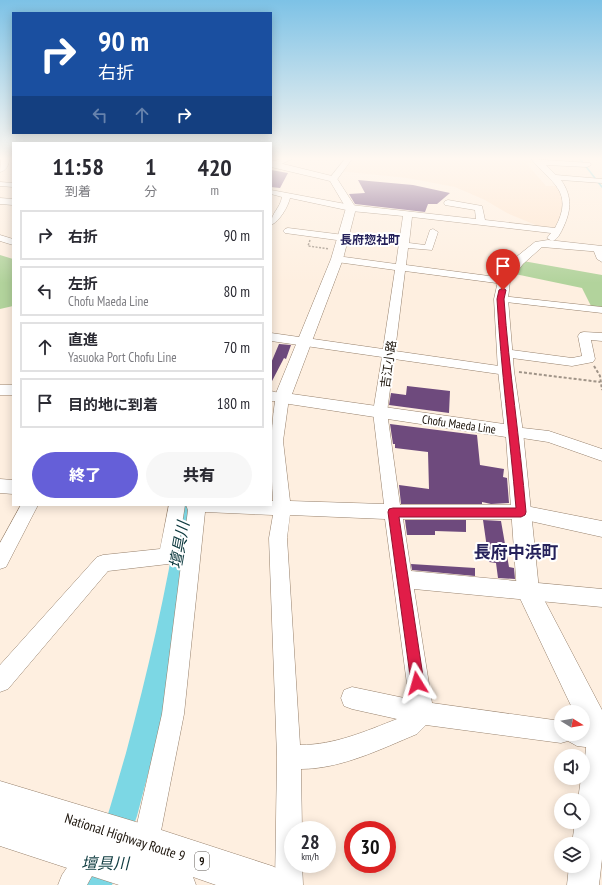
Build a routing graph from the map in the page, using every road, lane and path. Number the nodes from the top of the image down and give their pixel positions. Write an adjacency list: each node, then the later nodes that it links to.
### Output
1 (285, 200): 13 (street)
2 (316, 200): 8 (street)
3 (346, 200): 8 (main road)
4 (566, 200): 15 (street)
5 (0, 202): 6 (street)
6 (12, 202)
7 (448, 203): 12 (street)
8 (351, 208): 11 (street); 18 (main road)
9 (0, 210): 10 (street)
10 (12, 210)
11 (408, 215): 12 (street); 20 (street, 吉江小路)
12 (481, 223): 15 (street)
13 (273, 227)
14 (288, 231): 17 (street)
15 (558, 231): 19 (street)
16 (433, 232): 20 (street)
17 (312, 234): 18 (street); 22 (path)
18 (344, 238): 22 (main road)
19 (548, 243): 21 (main road); 24 (main road)
20 (404, 245): 23 (street, 吉江小路)
21 (601, 252)
22 (339, 255): 23 (street); 29 (main road)
23 (401, 268): 24 (street); 31 (street, 吉江小路)
24 (504, 281): 25 (main road)
25 (501, 299): 26 (street); 30 (main road)
26 (602, 310)
27 (272, 337): 29 (street)
28 (602, 337): 32 (street)
29 (304, 342): 31 (street); 36 (main road)
30 (504, 353): 32 (street); 33 (main road)
31 (389, 355): 33 (street); 37 (street, 吉江小路)
32 (589, 359): 34 (path)
33 (506, 371): 34 (path); 38 (main road)
34 (600, 382): 35 (path)
35 (602, 390)
36 (276, 397): 37 (main road, Chofu Maeda Line); 46 (street)
37 (380, 412): 38 (main road, Chofu Maeda Line); 47 (street, 吉江小路)
38 (514, 432): 39 (street); 48 (main road)
39 (602, 455)
40 (0, 486): 41 (street)
41 (12, 487)
42 (29, 506): 50 (street)
43 (192, 506): 54 (street)
44 (192, 506): 62 (street)
45 (222, 506): 46 (street)
46 (282, 508): 47 (street); 59 (street)
47 (393, 512): 48 (street); 51 (street, 吉江小路)
48 (521, 512): 49 (street); 52 (main road)
49 (602, 529)
50 (0, 561)
51 (402, 579): 52 (street); 56 (street, 吉江小路)
52 (528, 592): 53 (street); 58 (main road)
53 (602, 598)
54 (1, 677)
55 (352, 698): 56 (street)
56 (422, 713): 57 (street); 59 (street)
57 (554, 731)
58 (596, 733): 66 (main road)
59 (289, 757): 65 (street)
60 (0, 798): 62 (highway, National Highway Route 9 / 9)
61 (0, 828): 62 (highway, National Highway Route 9 / 9)
62 (114, 856): 63 (highway, National Highway Route 9 / 9); 64 (highway, National Highway Route 9 / 9)
63 (177, 885)
64 (272, 885)
65 (289, 885)
66 (583, 885)

